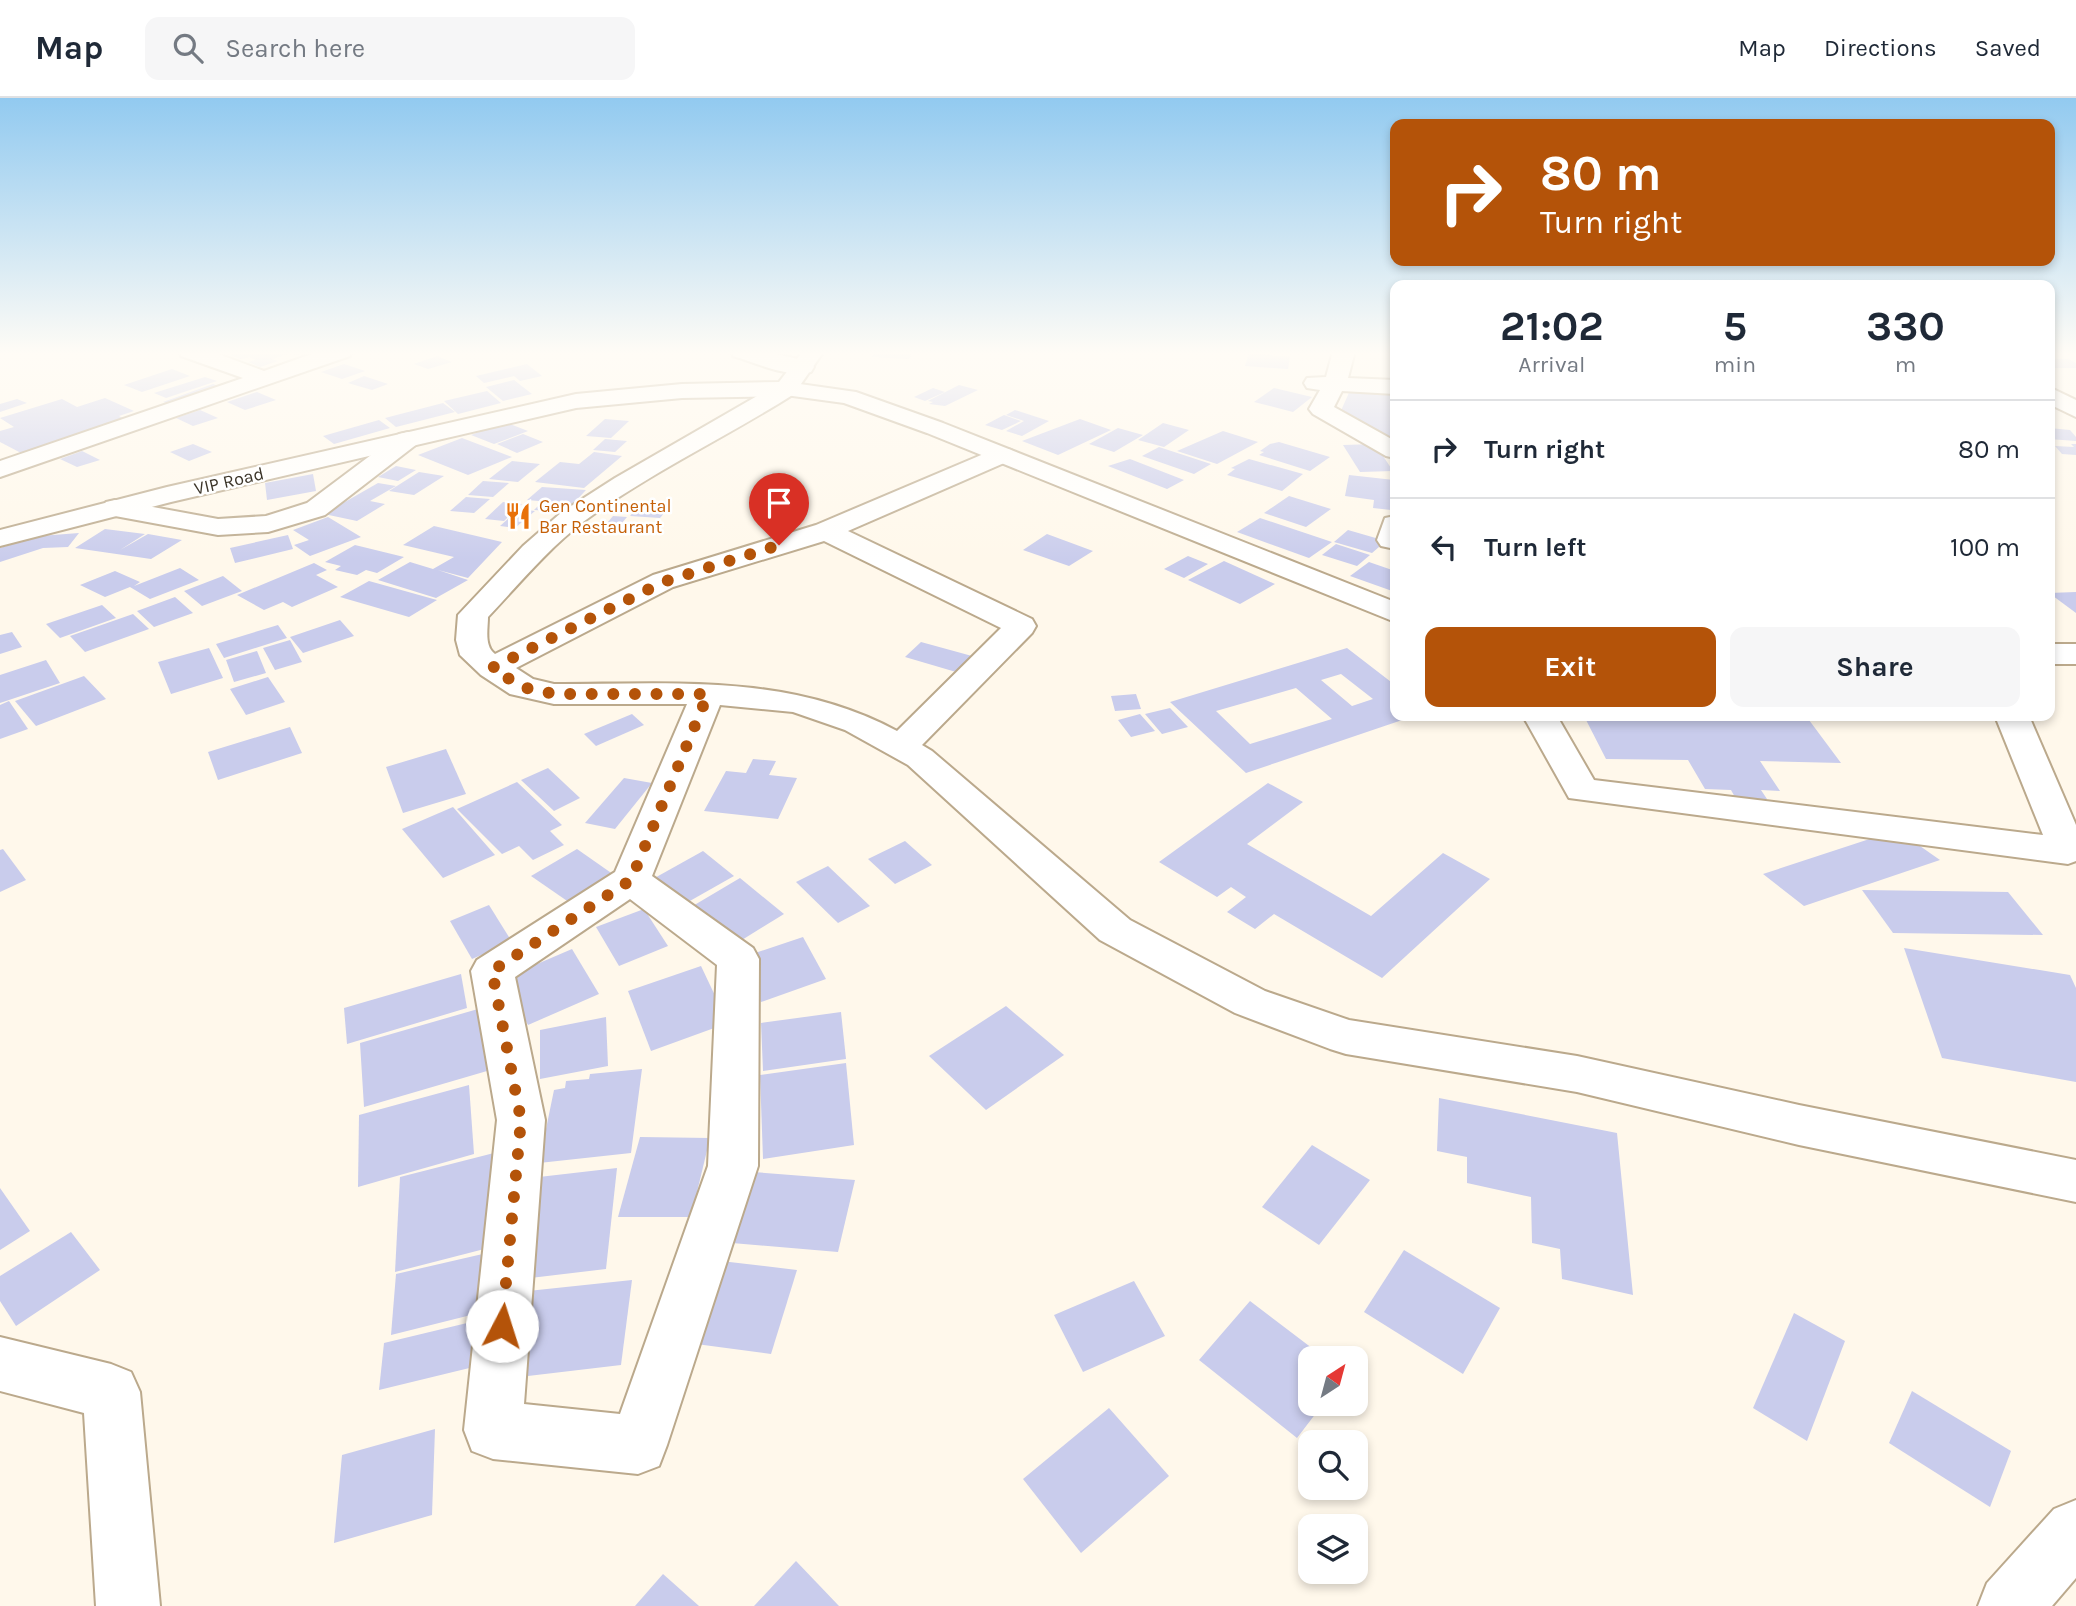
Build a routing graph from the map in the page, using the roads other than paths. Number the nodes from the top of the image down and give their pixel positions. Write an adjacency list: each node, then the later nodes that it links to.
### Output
1 (136, 421): 10 (main road)
2 (486, 421): 6 (main road, VIP Road)
3 (733, 421): 18 (main road)
4 (913, 421): 9 (main road, VIP Road)
5 (1342, 421): 8 (main road)
6 (408, 439): 12 (main road, VIP Road); 12 (main road)
7 (0, 446): 10 (main road)
8 (1390, 448)
9 (1002, 455): 13 (main road); 15 (main road, VIP Road)
10 (27, 459): 11 (main road)
11 (0, 469)
12 (116, 508): 14 (main road, VIP Road)
13 (826, 531): 18 (main road); 22 (main road)
14 (0, 538)
15 (1390, 611)
16 (2055, 654): 17 (main road)
17 (2076, 654)
18 (492, 668): 19 (main road)
19 (708, 694): 22 (main road); 23 (main road)
20 (1543, 721): 21 (main road)
21 (2014, 721)
22 (901, 747): 24 (main road)
23 (631, 880): 23 (main road)
24 (2076, 1181)
25 (0, 1364): 27 (main road)
26 (2076, 1531): 28 (main road)
27 (128, 1606)
28 (2010, 1606)

